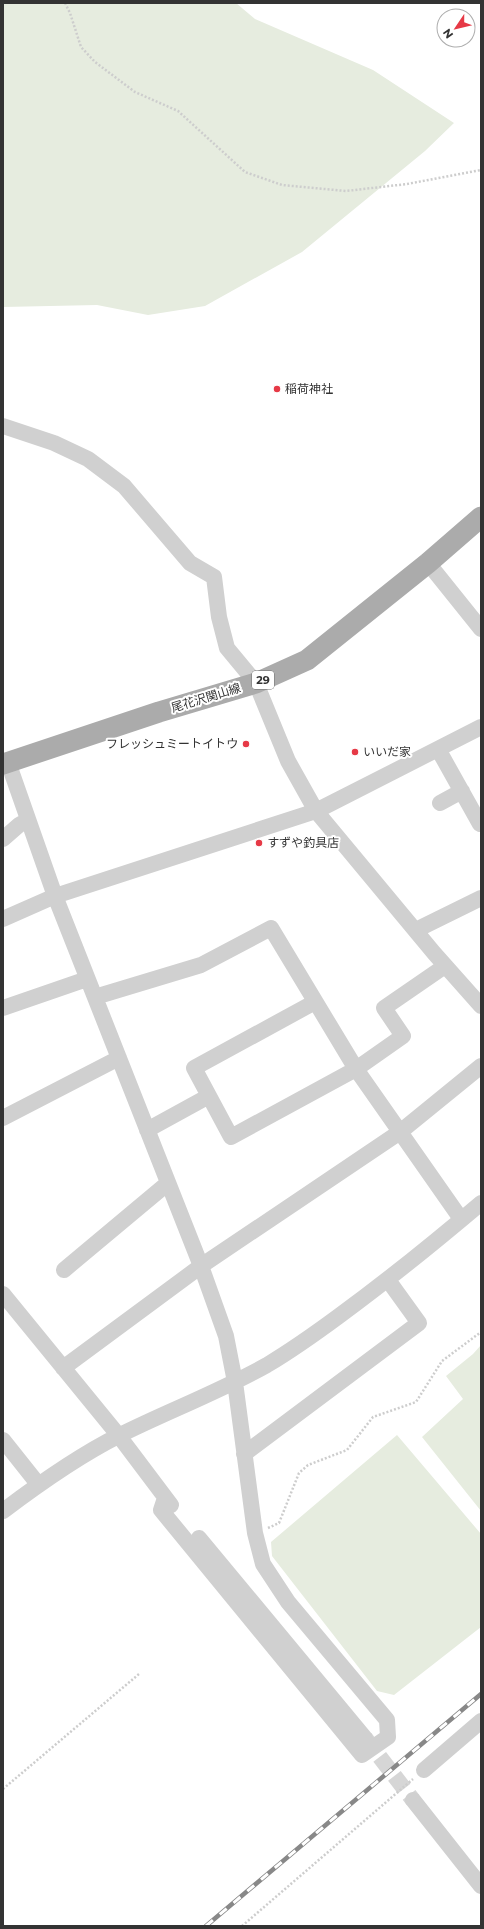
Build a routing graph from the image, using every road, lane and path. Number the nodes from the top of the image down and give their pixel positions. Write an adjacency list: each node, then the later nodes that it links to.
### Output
1 (65, 3): 2 (path)
2 (481, 170)
3 (3, 426): 7 (street)
4 (481, 517): 5 (main road, 尾花沢関山線 / 29)
5 (428, 563): 6 (street); 7 (main road, 尾花沢関山線 / 29)
6 (481, 629)
7 (256, 683): 10 (main road, 尾花沢関山線 / 29); 13 (street)
8 (481, 727): 9 (street)
9 (438, 748): 11 (street); 13 (street)
10 (6, 763): 14 (street)
11 (462, 791): 12 (street); 15 (street)
12 (440, 803)
13 (316, 811): 17 (street); 20 (street)
14 (28, 820): 16 (street); 17 (street)
15 (480, 824)
16 (3, 839)
17 (55, 896): 19 (street); 22 (street)
18 (481, 898): 20 (street)
19 (3, 919)
20 (416, 930): 21 (street)
21 (445, 966): 25 (street); 29 (street)
22 (88, 978): 23 (street); 26 (street)
23 (95, 997): 24 (street); 27 (street)
24 (315, 1002): 29 (street); 30 (street)
25 (481, 1006)
26 (3, 1008)
27 (119, 1058): 31 (street); 32 (street)
28 (481, 1066): 33 (street)
29 (356, 1069): 30 (street); 33 (street)
30 (209, 1096): 32 (street)
31 (3, 1118)
32 (147, 1130): 34 (street)
33 (400, 1132): 36 (street); 37 (street)
34 (168, 1183): 37 (street); 38 (street)
35 (481, 1203): 36 (street)
36 (461, 1219): 39 (street)
37 (201, 1266): 43 (street); 44 (street)
38 (64, 1270)
39 (388, 1280): 44 (street); 47 (street)
40 (3, 1294): 41 (street)
41 (9, 1312): 43 (street)
42 (481, 1332): 51 (path)
43 (63, 1368): 45 (street)
44 (235, 1382): 45 (street); 47 (street)
45 (119, 1436): 48 (street); 49 (street)
46 (3, 1440): 48 (street)
47 (244, 1454): 51 (street)
48 (38, 1484): 50 (street)
49 (165, 1498): 51 (street); 54 (street)
50 (3, 1511)
51 (255, 1533)
52 (139, 1674): 56 (path)
53 (481, 1721): 55 (street)
54 (365, 1738)
55 (424, 1770): 59 (path)
56 (3, 1788)
57 (413, 1800): 58 (street)
58 (481, 1886)
59 (242, 1926)

